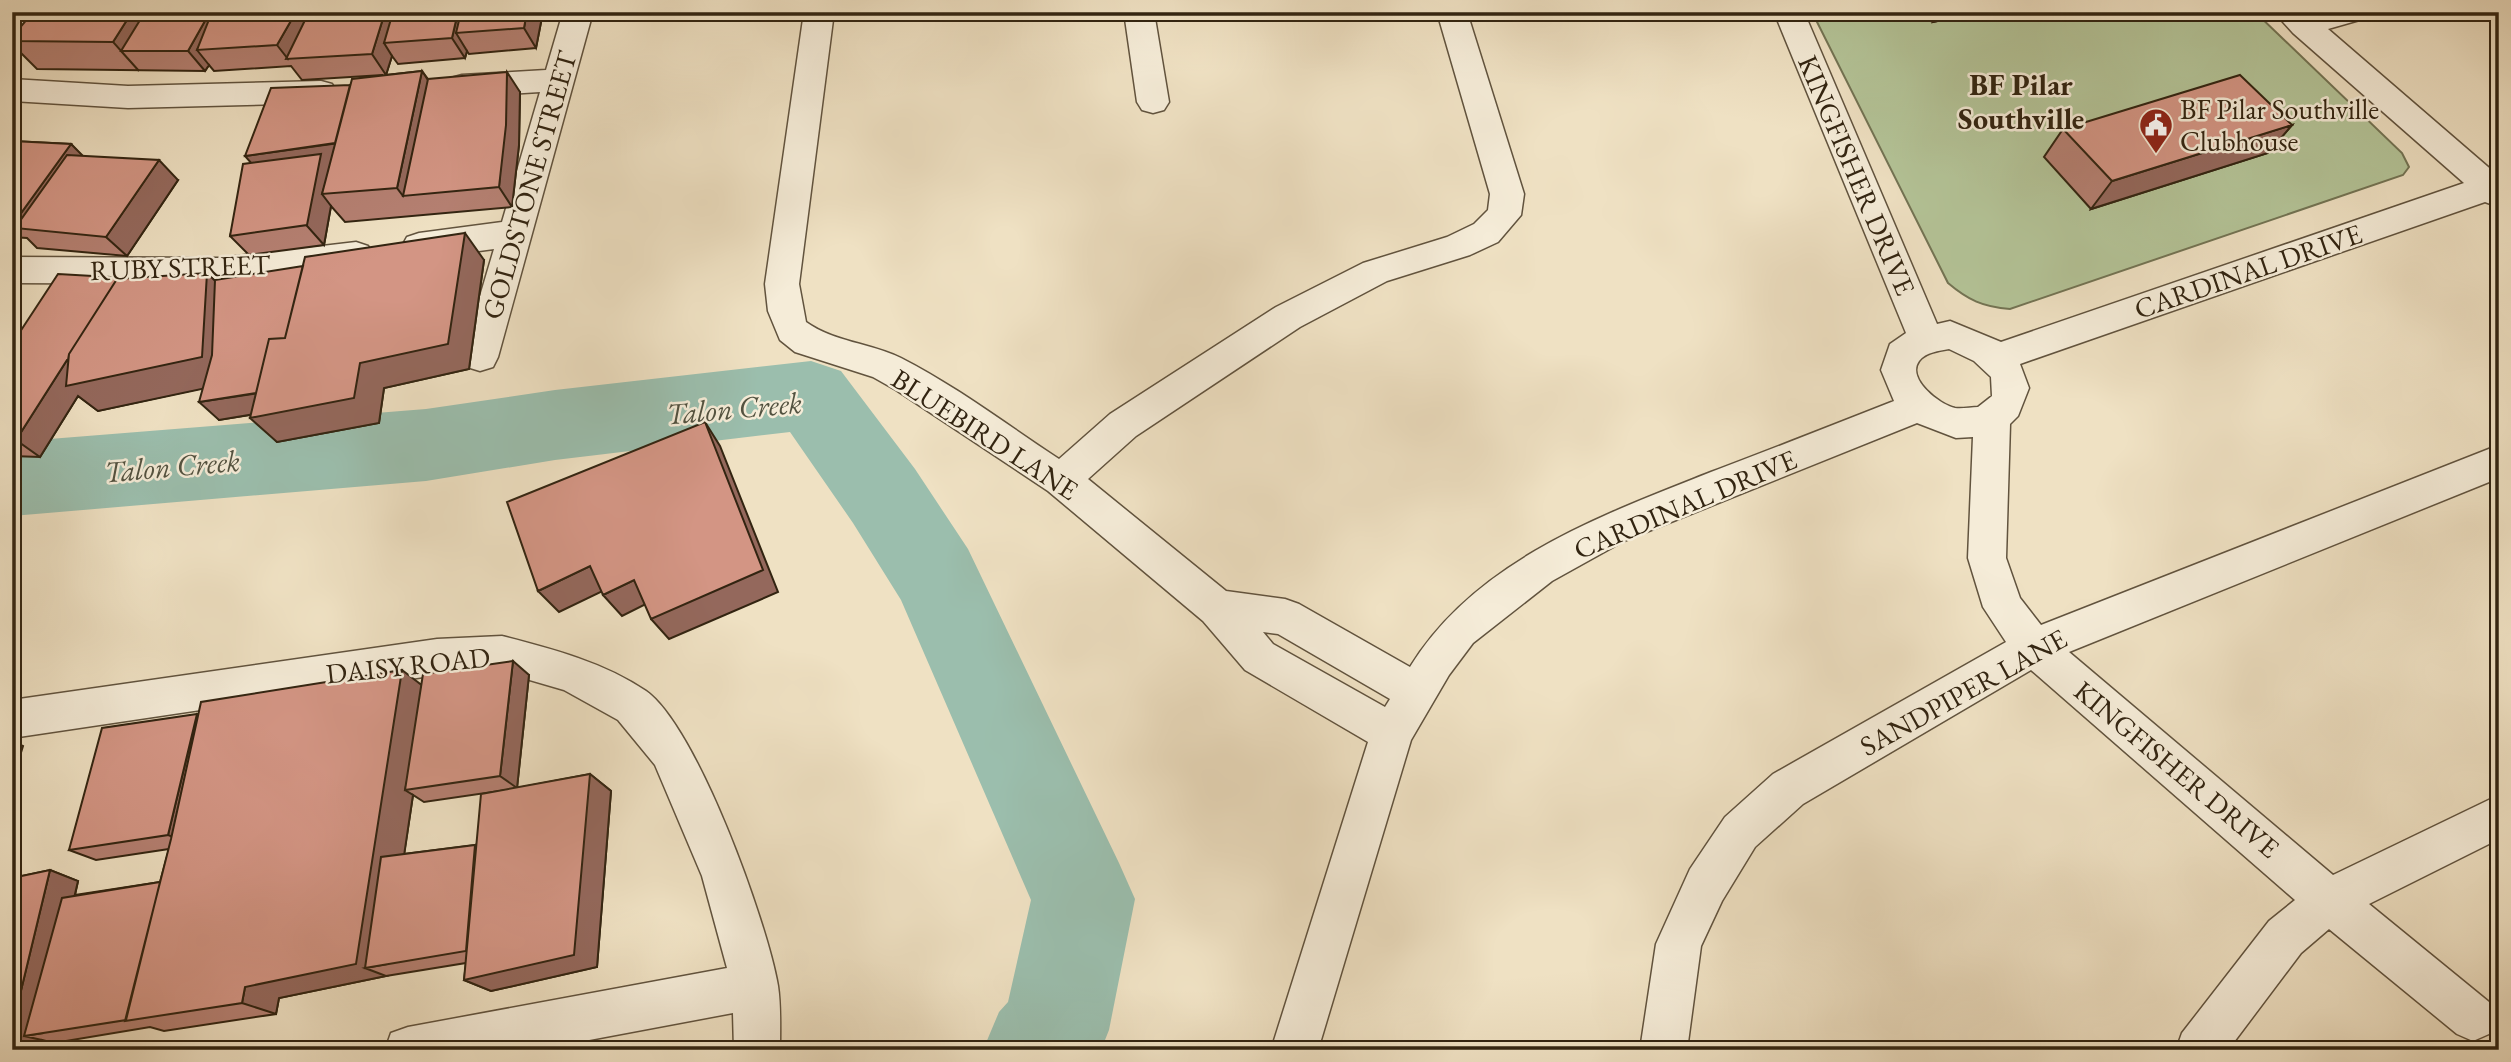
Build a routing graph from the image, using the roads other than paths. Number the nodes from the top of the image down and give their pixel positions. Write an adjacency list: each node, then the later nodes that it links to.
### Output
1 (26, 12): 9 (street)
2 (578, 12): 10 (street, GOLDSTONE STREET)
3 (819, 12): 24 (street, BLUEBIRD LANE)
4 (1139, 12): 14 (street)
5 (1452, 12): 24 (street)
6 (1789, 12): 18 (street, KINGFISHER DRIVE)
7 (2352, 12): 8 (street)
8 (2296, 19): 15 (street)
9 (12, 30)
10 (559, 80): 11 (street); 16 (street, GOLDSTONE STREET)
11 (437, 87)
12 (12, 90): 13 (street)
13 (355, 92)
14 (1153, 102)
15 (2496, 189): 20 (street, CARDINAL DRIVE)
16 (514, 233): 17 (street, RUBY STREET); 19 (street, GOLDSTONE STREET)
17 (12, 270)
18 (1925, 337): 20 (street); 21 (street)
19 (480, 357)
20 (1997, 358): 22 (street)
21 (1918, 407): 22 (street); 27 (street, CARDINAL DRIVE)
22 (1992, 419): 26 (street, KINGFISHER DRIVE)
23 (2499, 461): 26 (street, SANDPIPER LANE)
24 (1061, 480): 25 (street, BLUEBIRD LANE)
25 (1217, 608): 27 (street); 29 (street, BLUEBIRD LANE)
26 (2034, 647): 31 (street, KINGFISHER DRIVE); 37 (street, SANDPIPER LANE)
27 (1416, 692): 29 (street, CARDINAL DRIVE)
28 (12, 719): 32 (street, DAISY ROAD)
29 (1392, 733): 36 (street, CARDINAL DRIVE)
30 (2499, 816): 31 (street)
31 (2329, 900): 33 (street, KINGFISHER DRIVE); 38 (street)
32 (755, 986): 34 (street); 35 (street, DAISY ROAD)
33 (2473, 1018)
34 (408, 1050)
35 (757, 1050)
36 (1294, 1050)
37 (1662, 1050)
38 (2199, 1050)

